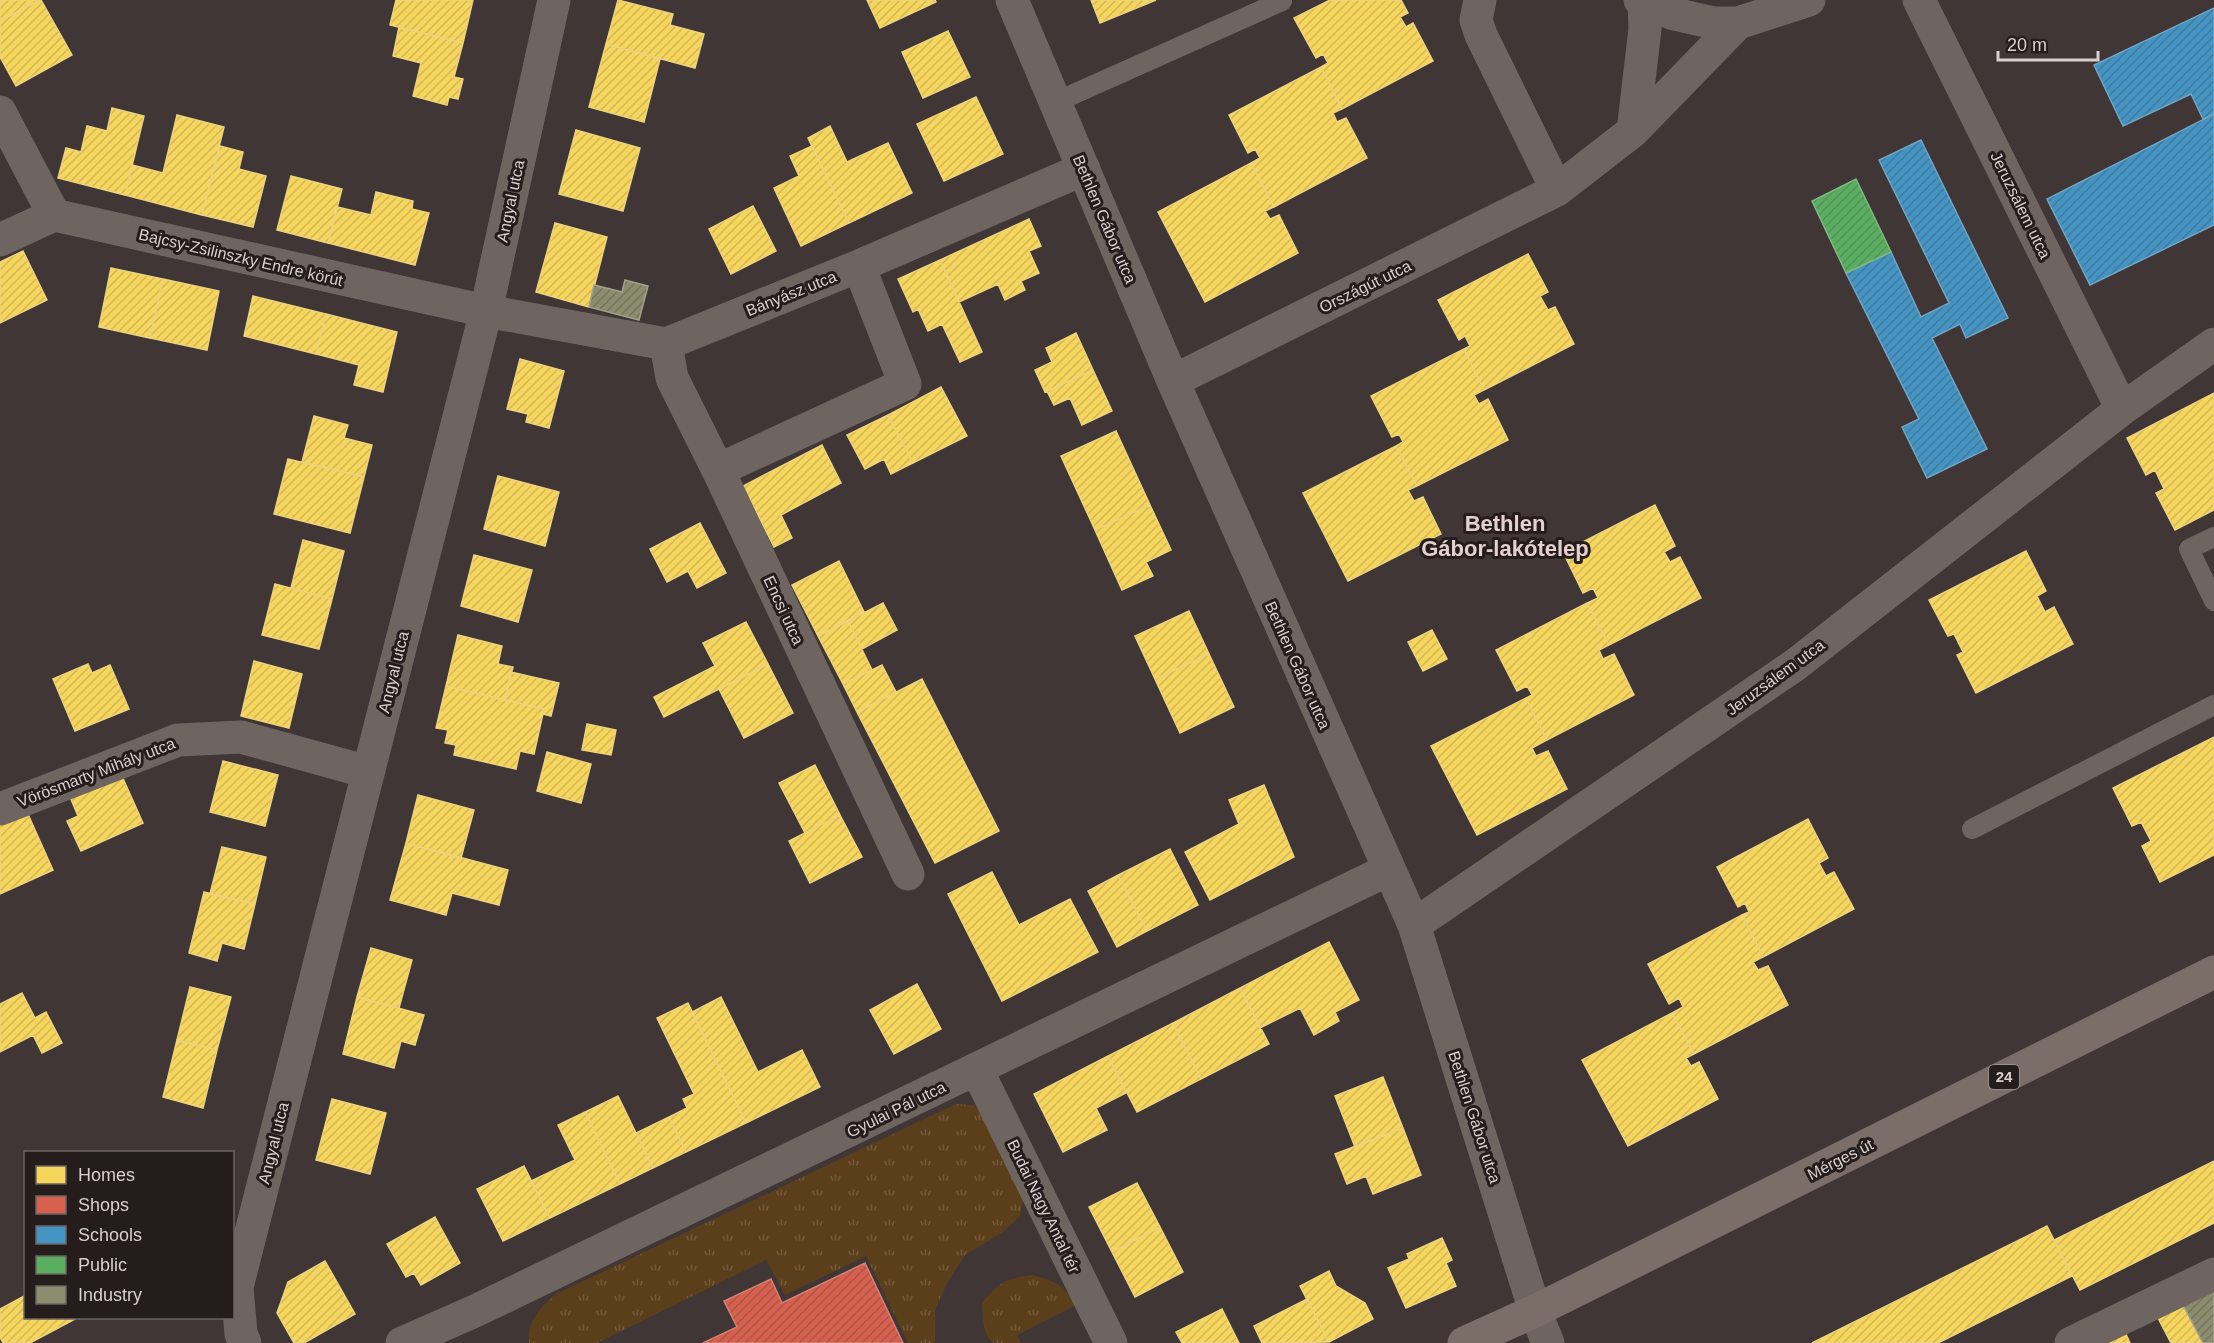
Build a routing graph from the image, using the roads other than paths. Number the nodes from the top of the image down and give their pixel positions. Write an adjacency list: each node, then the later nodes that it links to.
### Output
1 (554, 0): 17 (street, Angyal utca)
2 (1012, 0): 9 (street, Bethlen Gábor utca)
3 (1480, 0): 13 (street)
4 (1809, 0): 8 (street, Országút utca)
5 (1919, 0): 21 (street, Jeruzsálem utca)
6 (1282, 1): 9 (lane)
7 (1642, 2): 8 (street, Országút utca); 11 (street, Országút utca)
8 (1738, 23): 11 (street, Országút utca)
9 (1056, 102): 12 (street, Bethlen Gábor utca)
10 (0, 112): 14 (street)
11 (1633, 131): 13 (street, Országút utca)
12 (1084, 169): 16 (street, Bányász utca); 20 (street, Bethlen Gábor utca)
13 (1557, 190): 20 (street, Országút utca)
14 (54, 215): 15 (street); 17 (street, Bajcsy-Zsilinszky Endre körút)
15 (0, 240)
16 (859, 266): 18 (street, Bányász utca); 22 (street)
17 (486, 311): 18 (street); 26 (street, Angyal utca)
18 (666, 344): 22 (street, Encsi utca)
19 (2214, 344): 21 (street, Jeruzsálem utca)
20 (1173, 381): 29 (street, Bethlen Gábor utca)
21 (2122, 409): 31 (street, Jeruzsálem utca)
22 (718, 470): 30 (street, Encsi utca)
23 (2214, 537): 24 (lane)
24 (2214, 601)
25 (2214, 705): 28 (lane)
26 (368, 772): 27 (street, Vörösmarty Mihály utca); 36 (street, Angyal utca)
27 (0, 809)
28 (1972, 828)
29 (1388, 870): 31 (street, Bethlen Gábor utca); 33 (street, Gyulai Pál utca)
30 (908, 874)
31 (1414, 925): 35 (street, Bethlen Gábor utca)
32 (2214, 972): 35 (main road, Mérges út / 24)
33 (977, 1070): 37 (street, Gyulai Pál utca); 38 (street, Budai Nagy Antal tér)
34 (2214, 1274): 41 (street)
35 (1534, 1311): 39 (main road, Mérges út / 24); 40 (street, Bethlen Gábor utca)
36 (245, 1343)
37 (402, 1343)
38 (1110, 1343)
39 (1464, 1343)
40 (1548, 1343)
41 (2071, 1343)

